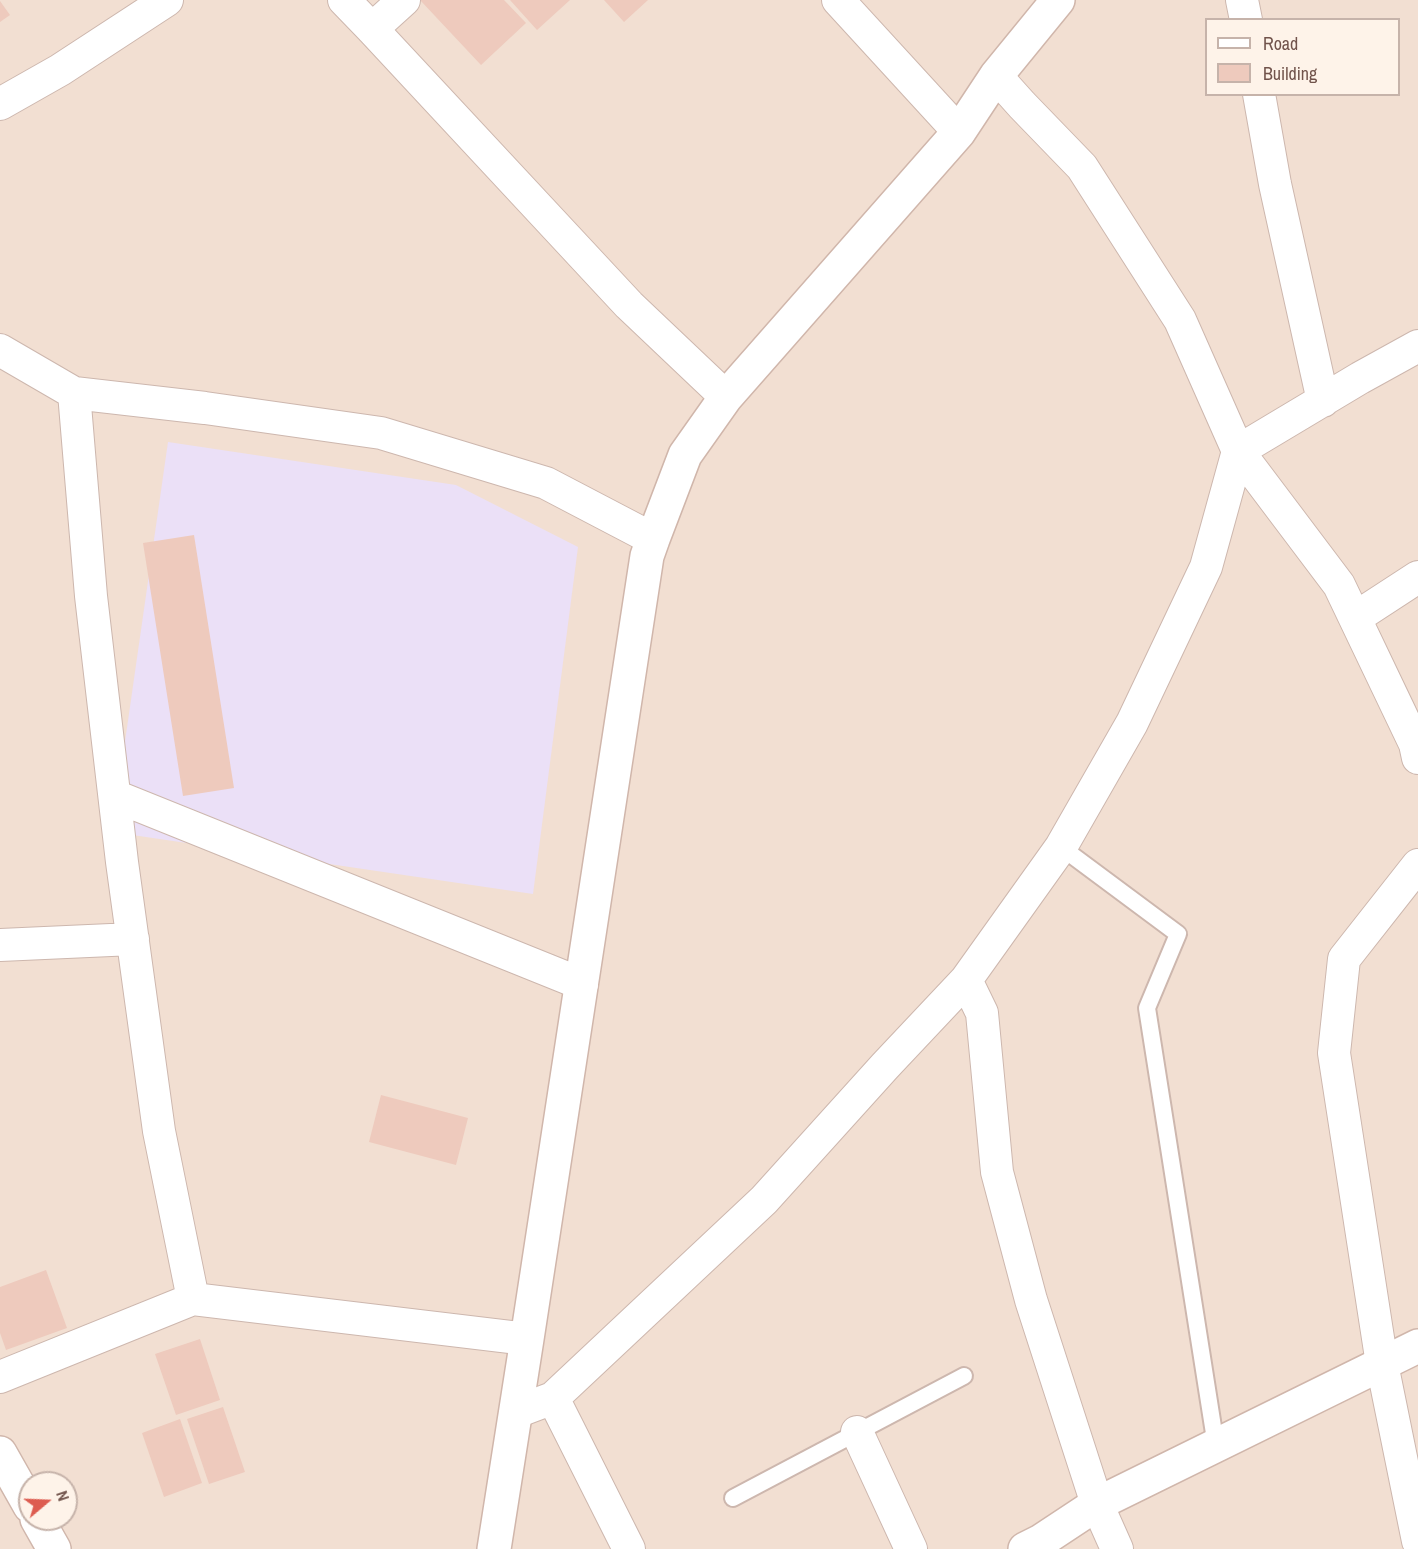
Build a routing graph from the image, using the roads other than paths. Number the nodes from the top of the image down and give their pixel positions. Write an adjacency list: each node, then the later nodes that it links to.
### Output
1 (167, 0): 11 (street)
2 (344, 0): 8 (street)
3 (404, 0): 8 (street)
4 (838, 0): 12 (street)
5 (1058, 0): 9 (street)
6 (1242, 0): 7 (street)
7 (1246, 18)
8 (372, 29): 16 (street)
9 (996, 76): 12 (street); 18 (street)
10 (1259, 96): 17 (street)
11 (0, 104)
12 (959, 132): 16 (street)
13 (1418, 346): 17 (street)
14 (0, 350): 15 (street)
15 (74, 393): 19 (street); 23 (street)
16 (726, 397): 19 (street)
17 (1323, 401): 18 (street)
18 (1238, 451): 21 (street); 24 (street)
19 (653, 539): 29 (street)
20 (1418, 577): 21 (street)
21 (1355, 618): 22 (street)
22 (1417, 748)
23 (114, 796): 26 (street); 29 (street)
24 (1062, 847): 28 (street); 39 (lane)
25 (1418, 865): 33 (street)
26 (133, 939): 27 (street); 30 (street)
27 (0, 945)
28 (966, 980): 36 (street); 43 (street)
29 (582, 984): 31 (street)
30 (194, 1299): 31 (street); 35 (street)
31 (527, 1340): 37 (street)
32 (1418, 1346): 33 (street)
33 (1382, 1364): 39 (street); 45 (street)
34 (964, 1376): 38 (lane)
35 (0, 1377)
36 (553, 1398): 37 (street); 48 (street)
37 (516, 1413): 47 (street)
38 (857, 1432): 42 (lane); 49 (street)
39 (1216, 1446): 43 (street)
40 (0, 1454): 41 (street)
41 (18, 1485)
42 (733, 1498)
43 (1097, 1504): 50 (street); 51 (street)
44 (44, 1531): 46 (street)
45 (1418, 1541)
46 (54, 1549)
47 (494, 1549)
48 (629, 1549)
49 (911, 1549)
50 (1025, 1549)
51 (1117, 1549)

